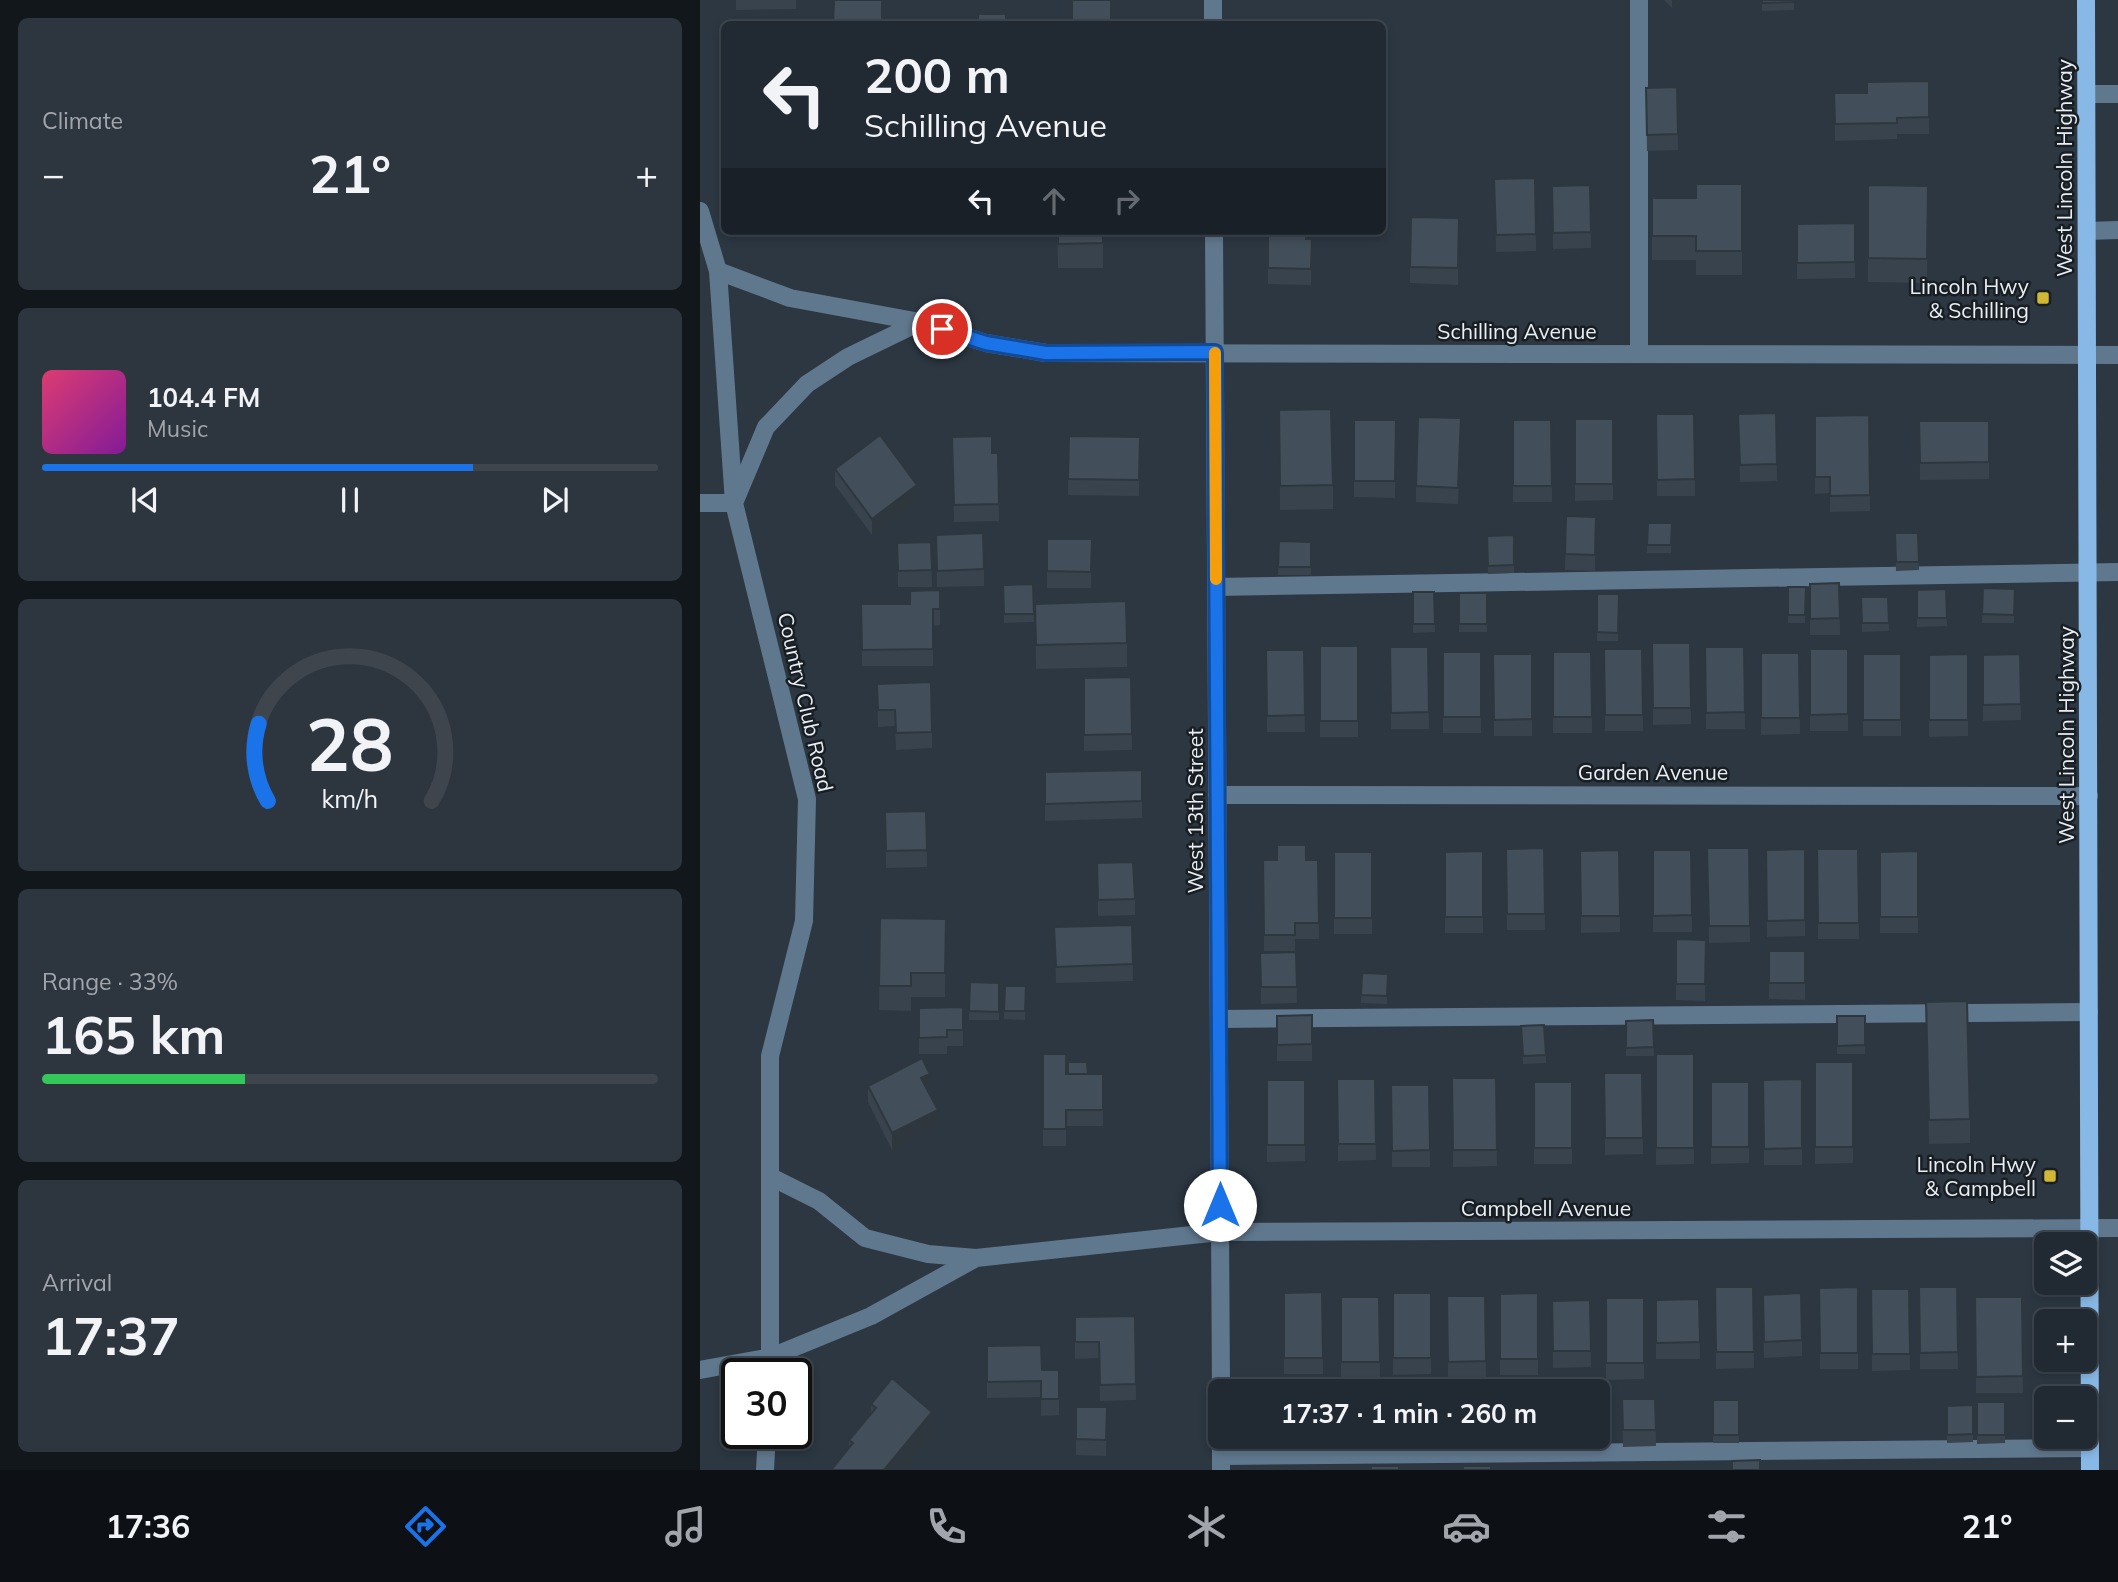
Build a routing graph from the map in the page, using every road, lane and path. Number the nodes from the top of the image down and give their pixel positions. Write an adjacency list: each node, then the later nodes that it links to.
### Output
1 (1213, 0): 4 (street)
2 (1639, 0): 14 (street)
3 (2087, 0): 5 (main road, West Lincoln Highway)
4 (1213, 21)
5 (2087, 94): 6 (street); 9 (main road, West Lincoln Highway)
6 (2118, 94)
7 (700, 211): 11 (street, Country Club Road)
8 (2118, 230): 9 (street)
9 (2087, 231): 16 (main road, West Lincoln Highway)
10 (1214, 235): 13 (street, West 13th Street)
11 (718, 271): 12 (street, Schilling Avenue); 18 (street, Country Club Road)
12 (920, 322): 13 (street, Schilling Avenue); 18 (street)
13 (1215, 352): 14 (street, Schilling Avenue); 21 (street, West 13th Street)
14 (1639, 354): 16 (street, Schilling Avenue)
15 (2118, 355): 16 (street, Schilling Avenue)
16 (2087, 356): 19 (main road, West Lincoln Highway)
17 (700, 503): 18 (street)
18 (734, 503): 26 (street, Country Club Road)
19 (2088, 572): 20 (street); 21 (street); 23 (main road, West Lincoln Highway)
20 (2118, 572)
21 (1216, 587): 22 (street, West 13th Street)
22 (1217, 794): 23 (street, Garden Avenue); 25 (street, West 13th Street)
23 (2089, 796): 24 (main road, West Lincoln Highway)
24 (2089, 1012): 25 (street); 27 (main road, West Lincoln Highway)
25 (1219, 1019): 29 (street, West 13th Street)
26 (771, 1177): 30 (street, Campbell Avenue); 31 (street, Country Club Road)
27 (2090, 1228): 28 (street, Campbell Avenue); 29 (street, Campbell Avenue); 36 (main road, West Lincoln Highway)
28 (2118, 1228)
29 (1220, 1232): 30 (street, Campbell Avenue); 35 (street, West 13th Street)
30 (976, 1258): 32 (street, Campbell Avenue)
31 (770, 1358)
32 (785, 1358)
33 (721, 1368): 34 (street, Campbell Avenue)
34 (700, 1370)
35 (1221, 1379)
36 (2090, 1386)
37 (766, 1449): 41 (street)
38 (2034, 1449): 40 (street)
39 (2090, 1449): 42 (main road, West Lincoln Highway)
40 (1221, 1463)
41 (765, 1470)
42 (2090, 1470)

